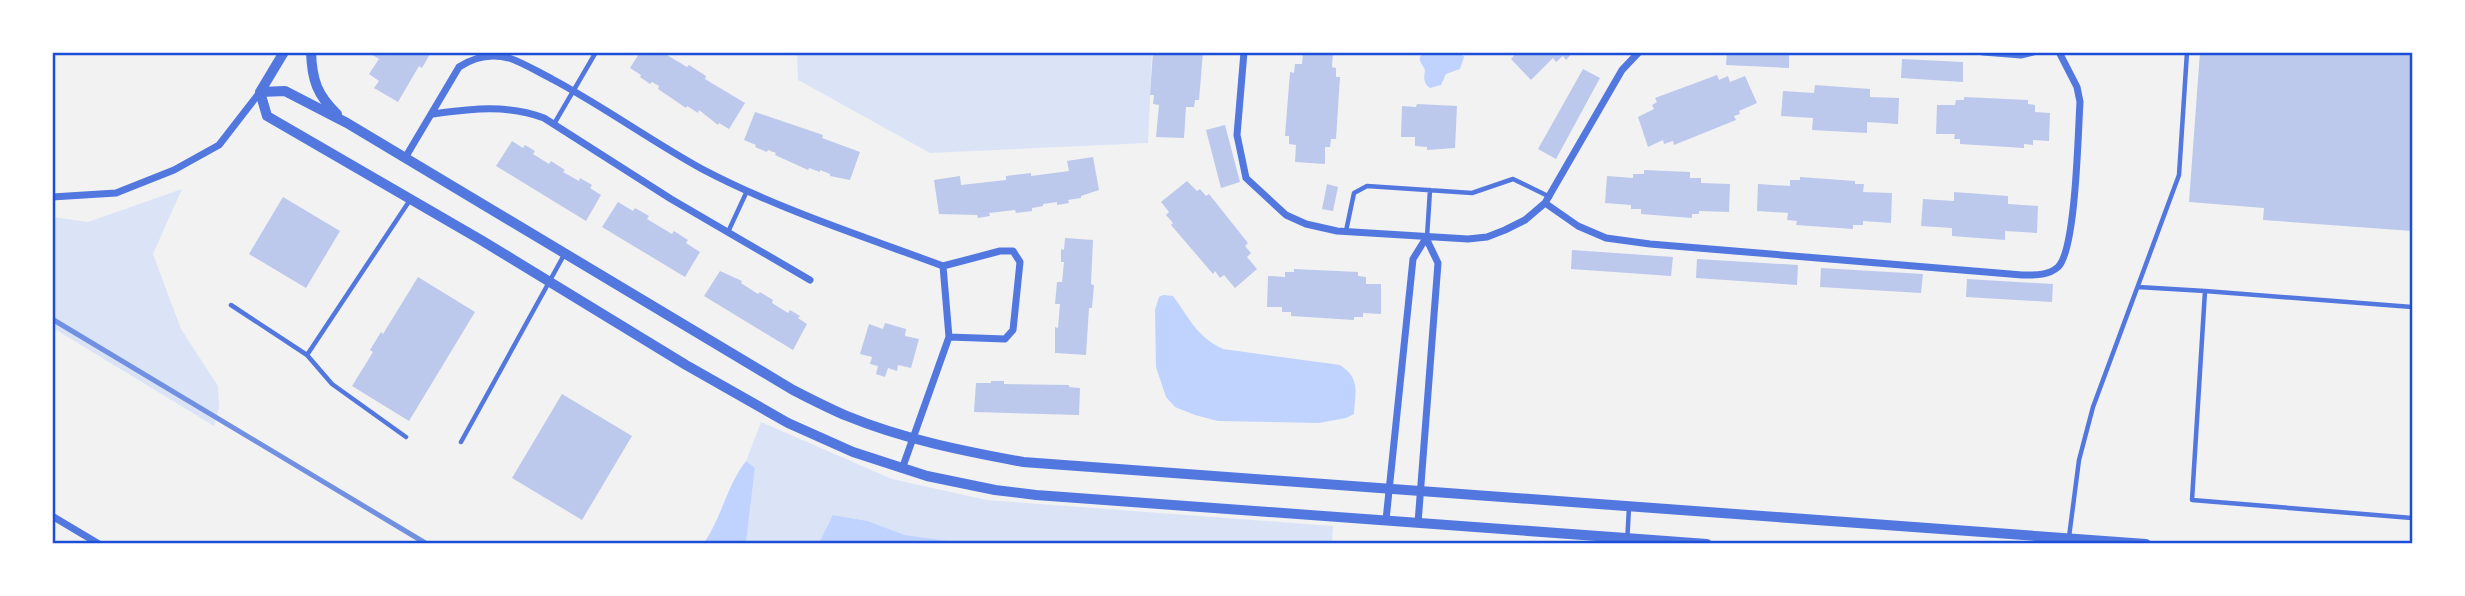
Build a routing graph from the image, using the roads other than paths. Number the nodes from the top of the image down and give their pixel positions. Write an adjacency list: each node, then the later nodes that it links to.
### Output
1 (284, 52): 11 (street)
2 (311, 52): 13 (street)
3 (596, 52): 10 (lane)
4 (1244, 52): 22 (street)
5 (1639, 52): 20 (street)
6 (1983, 52): 7 (street)
7 (2033, 52)
8 (2059, 52): 20 (street)
9 (2187, 52): 28 (lane)
10 (574, 91): 12 (street); 14 (lane); 16 (street)
11 (260, 92): 13 (street); 18 (street); 19 (street)
12 (433, 114): 14 (street); 15 (street)
13 (347, 123): 15 (street)
14 (554, 125): 21 (street)
15 (405, 158): 24 (street)
16 (747, 190): 21 (lane); 25 (street)
17 (1430, 190): 20 (lane); 22 (lane); 23 (lane)
18 (52, 197)
19 (410, 200): 27 (street); 33 (lane)
20 (1547, 200): 23 (street)
21 (728, 232): 26 (street)
22 (1346, 232): 23 (street)
23 (1426, 238): 38 (street); 39 (street)
24 (564, 255): 27 (lane); 35 (street)
25 (943, 266): 32 (street); 32 (street)
26 (810, 280)
27 (549, 284): 36 (lane); 37 (street)
28 (2138, 287): 29 (lane); 46 (lane)
29 (2205, 291): 31 (lane); 42 (lane)
30 (231, 305): 33 (lane)
31 (2413, 307)
32 (949, 337): 35 (street)
33 (307, 355): 34 (lane)
34 (407, 437)
35 (914, 438): 37 (street); 38 (street)
36 (461, 442)
37 (902, 468): 43 (street)
38 (1390, 488): 39 (street); 43 (street)
39 (1421, 490): 40 (street); 44 (street)
40 (1629, 506): 45 (lane); 46 (street)
41 (52, 516): 47 (street)
42 (2413, 518)
43 (1386, 520): 44 (street)
44 (1418, 523): 45 (street)
45 (1627, 541): 48 (street)
46 (2069, 541): 49 (street)
47 (99, 544)
48 (1706, 544)
49 (2146, 544)

